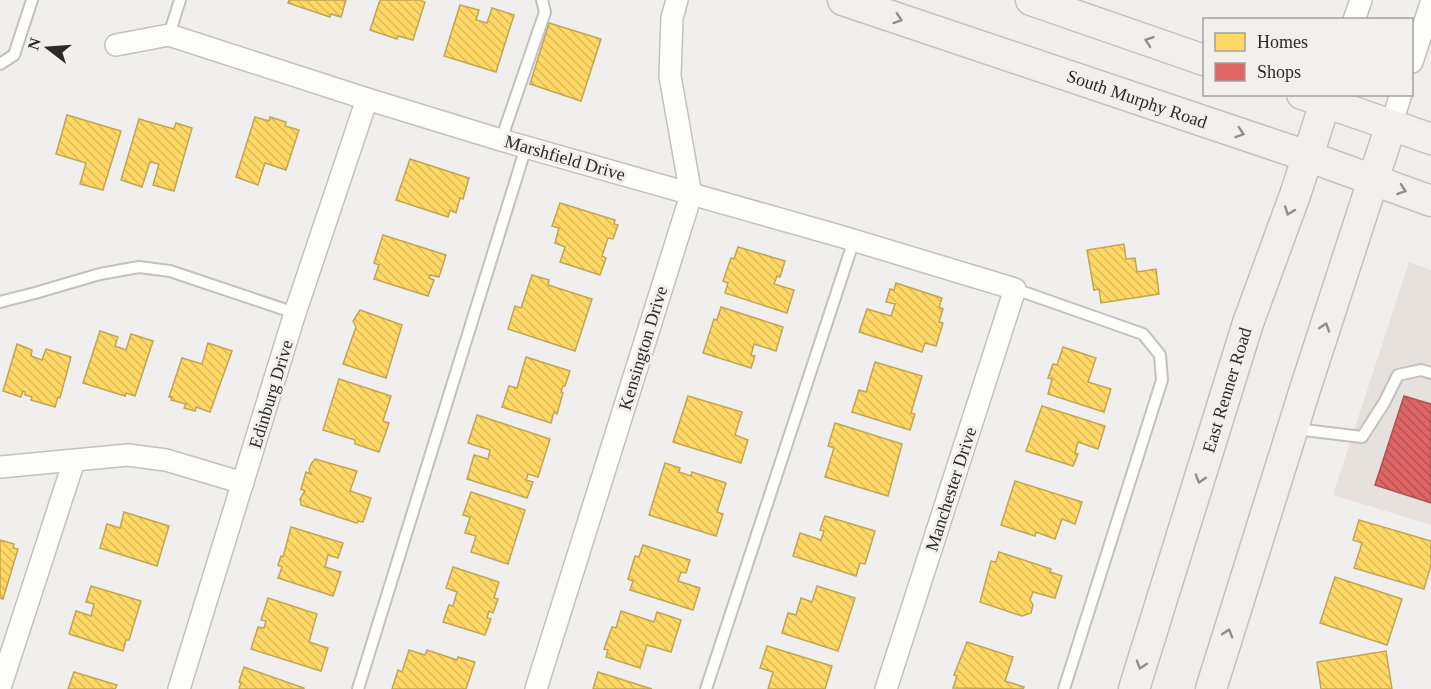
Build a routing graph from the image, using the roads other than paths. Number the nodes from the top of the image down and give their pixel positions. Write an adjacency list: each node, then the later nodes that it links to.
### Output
1 (32, 0): 14 (lane)
2 (180, 0): 10 (lane)
3 (542, 0): 21 (lane)
4 (676, 0): 25 (street, Kensington Drive)
5 (843, 0): 23 (main road, South Murphy Road, one-way to 23)
6 (1031, 0): 13 (main road, one-way to 6)
7 (1361, 0): 9 (street)
8 (1431, 3): 12 (street)
9 (1355, 18)
10 (169, 35): 11 (street, Marshfield Drive); 18 (street, Marshfield Drive)
11 (116, 45)
12 (1413, 59)
13 (1203, 60)
14 (2, 63): 15 (lane)
15 (0, 75)
16 (1400, 96): 19 (street)
17 (1318, 97): 19 (main road); 23 (main road, East Renner Road)
18 (366, 99): 21 (street, Marshfield Drive); 30 (street, Edinburg Drive)
19 (1391, 125): 20 (main road); 24 (main road)
20 (1431, 139)
21 (501, 140): 22 (street, Marshfield Drive)
22 (526, 147): 25 (street, Marshfield Drive); 39 (lane)
23 (1307, 156): 24 (main road, South Murphy Road); 44 (main road, East Renner Road, one-way to 44)
24 (1373, 180): 26 (main road, South Murphy Road, one-way to 26); 32 (main road, one-way to 24)
25 (691, 195): 27 (street, Marshfield Drive); 40 (street, Kensington Drive)
26 (1431, 201)
27 (854, 240): 28 (street, Marshfield Drive); 41 (lane)
28 (1015, 289): 42 (street, Manchester Drive); 43 (lane)
29 (0, 302): 30 (lane)
30 (295, 313): 35 (street, Edinburg Drive)
31 (1431, 373): 32 (lane)
32 (1292, 429): 45 (main road, one-way to 32)
33 (74, 461): 34 (street); 35 (street); 36 (street)
34 (0, 467)
35 (243, 483): 38 (street, Edinburg Drive)
36 (7, 645): 37 (street)
37 (0, 688)
38 (179, 689)
39 (358, 689)
40 (536, 689)
41 (706, 689)
42 (886, 689)
43 (1064, 689)
44 (1134, 689)
45 (1211, 689)

